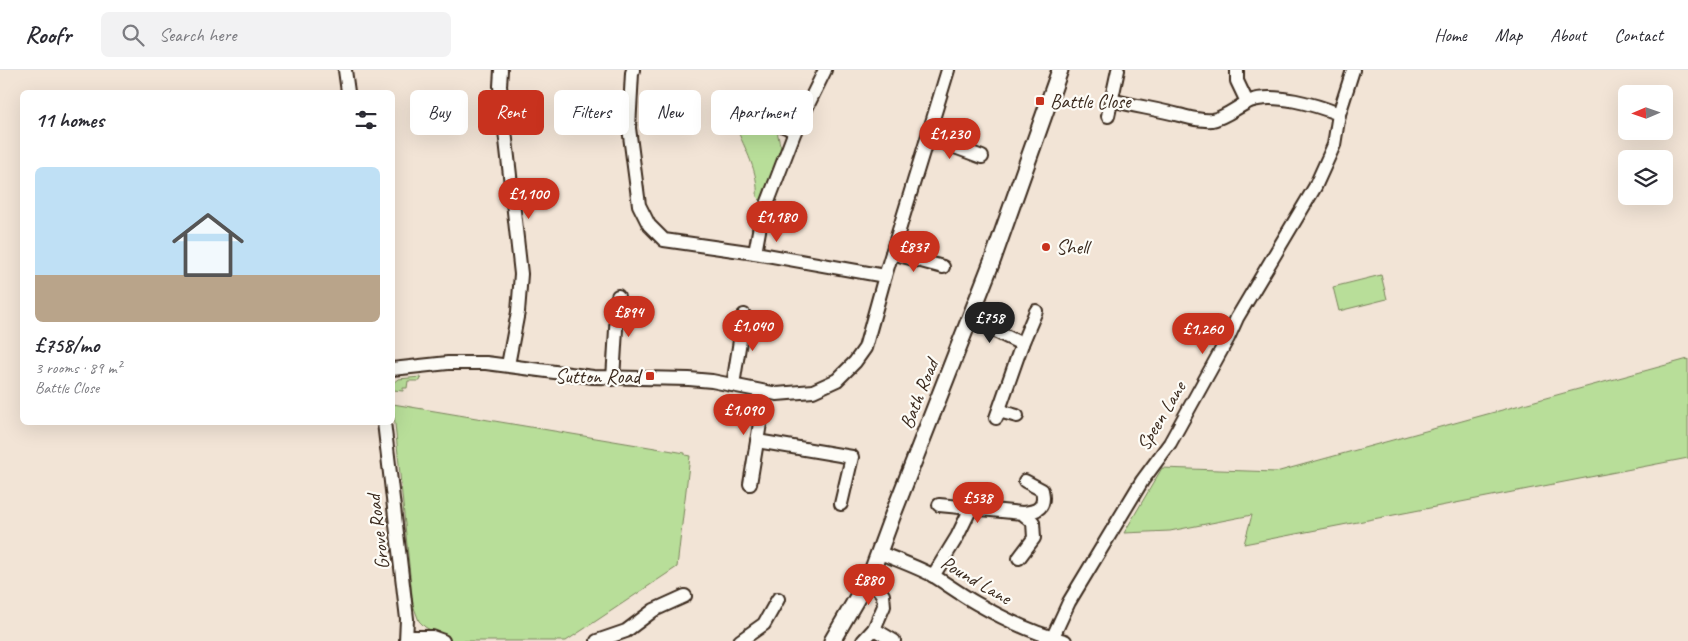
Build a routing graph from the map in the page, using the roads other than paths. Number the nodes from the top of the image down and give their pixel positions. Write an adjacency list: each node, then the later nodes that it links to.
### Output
1 (345, 70): 10 (street)
2 (501, 70): 30 (street)
3 (633, 70): 19 (street)
4 (825, 70): 11 (street)
5 (948, 70): 17 (street)
6 (1060, 70): 28 (main road, Bath Road)
7 (1118, 70): 12 (street)
8 (1237, 70): 13 (street)
9 (1353, 70): 14 (street, Speen Lane)
10 (348, 90)
11 (813, 94)
12 (1111, 100): 13 (street); 15 (street)
13 (1247, 102): 14 (street)
14 (1339, 114): 52 (street, Speen Lane)
15 (1108, 116)
16 (793, 135): 19 (street)
17 (928, 137): 18 (street); 20 (street)
18 (982, 156)
19 (755, 253): 22 (street)
20 (892, 253): 21 (street); 22 (street)
21 (943, 267)
22 (885, 276): 34 (street)
23 (618, 296): 25 (street)
24 (1036, 311): 29 (street)
25 (617, 314): 26 (street); 32 (street)
26 (634, 315)
27 (744, 315): 33 (street)
28 (970, 319): 29 (street); 44 (main road, Bath Road)
29 (1022, 344): 35 (street)
30 (508, 365): 31 (street); 32 (street)
31 (395, 369)
32 (613, 379): 33 (street)
33 (733, 385): 34 (street)
34 (765, 393): 37 (street)
35 (1017, 416)
36 (384, 425): 51 (street, Grove Road)
37 (757, 442): 39 (street); 40 (street)
38 (1025, 482): 43 (street)
39 (750, 484)
40 (841, 504)
41 (939, 505): 42 (street)
42 (971, 508): 43 (street); 47 (street)
43 (1022, 513): 45 (street)
44 (880, 553): 46 (main road, Bath Road); 47 (street, Pound Lane)
45 (1019, 558)
46 (871, 574): 50 (street); 56 (main road, Bath Road)
47 (933, 576): 52 (street, Pound Lane)
48 (685, 596): 54 (street)
49 (778, 599): 55 (street)
50 (874, 629): 57 (street); 58 (street)
51 (406, 639): 53 (street)
52 (1057, 640)
53 (443, 641)
54 (597, 641)
55 (740, 641)
56 (832, 641)
57 (863, 641)
58 (894, 641)

